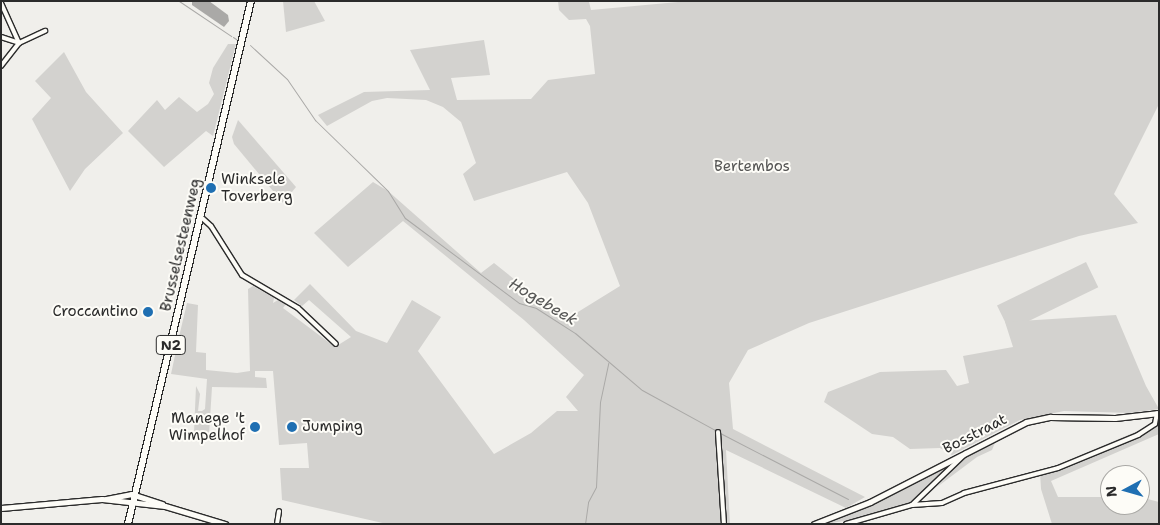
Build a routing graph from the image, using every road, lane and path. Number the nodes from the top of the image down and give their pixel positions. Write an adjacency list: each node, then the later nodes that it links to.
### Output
1 (251, 1): 7 (main road, Brusselsesteenweg / N2)
2 (1, 3): 5 (street)
3 (45, 31): 5 (street)
4 (1, 37): 5 (street)
5 (19, 44): 6 (street)
6 (1, 66)
7 (201, 217): 8 (street); 12 (main road, Brusselsesteenweg / N2)
8 (336, 344)
9 (1158, 413): 11 (street, Bosstraat); 15 (street)
10 (718, 432): 22 (street)
11 (968, 452): 15 (street); 23 (street, Bosstraat)
12 (135, 494): 13 (street); 14 (main road, Brusselsesteenweg / N2); 16 (street)
13 (102, 500): 14 (street); 17 (street)
14 (133, 503): 16 (street); 19 (main road, Brusselsesteenweg / N2)
15 (912, 505): 24 (street)
16 (165, 506): 20 (street)
17 (1, 508)
18 (279, 511): 21 (street)
19 (128, 524)
20 (225, 524)
21 (277, 524)
22 (724, 524)
23 (814, 524)
24 (846, 524)

